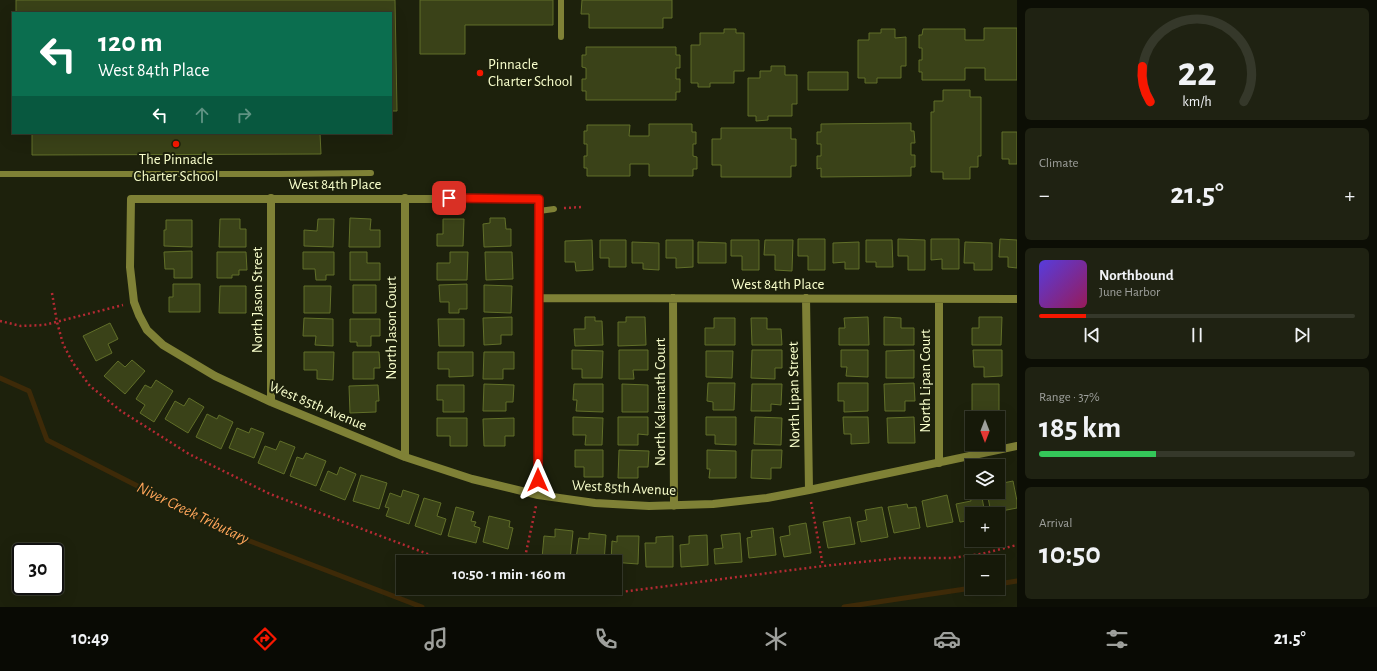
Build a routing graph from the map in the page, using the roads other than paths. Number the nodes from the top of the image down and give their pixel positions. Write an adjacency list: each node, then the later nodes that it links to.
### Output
1 (561, 0): 2 (lane)
2 (561, 37)
3 (371, 173): 4 (lane)
4 (0, 174)
5 (272, 198): 6 (street, West 84th Place); 7 (street, West 84th Place); 15 (street, North Jason Street)
6 (405, 198): 9 (street, West 84th Place); 17 (street, North Jason Court)
7 (131, 199): 15 (street, West 85th Avenue)
8 (554, 210): 9 (lane)
9 (539, 211): 10 (street)
10 (539, 298): 11 (street, West 84th Place); 20 (street)
11 (674, 298): 12 (street, West 84th Place); 21 (street, North Kalamath Court)
12 (806, 298): 13 (street, West 84th Place); 19 (street, North Lipan Street)
13 (939, 299): 14 (street, West 84th Place); 18 (street, North Lipan Court)
14 (1017, 299)
15 (271, 402): 17 (street, West 85th Avenue)
16 (1017, 446): 18 (street, West 85th Avenue)
17 (405, 457): 20 (street, West 85th Avenue)
18 (939, 463): 19 (street, West 85th Avenue)
19 (809, 490): 21 (street, West 85th Avenue)
20 (538, 495): 21 (street, West 85th Avenue)
21 (674, 506)

